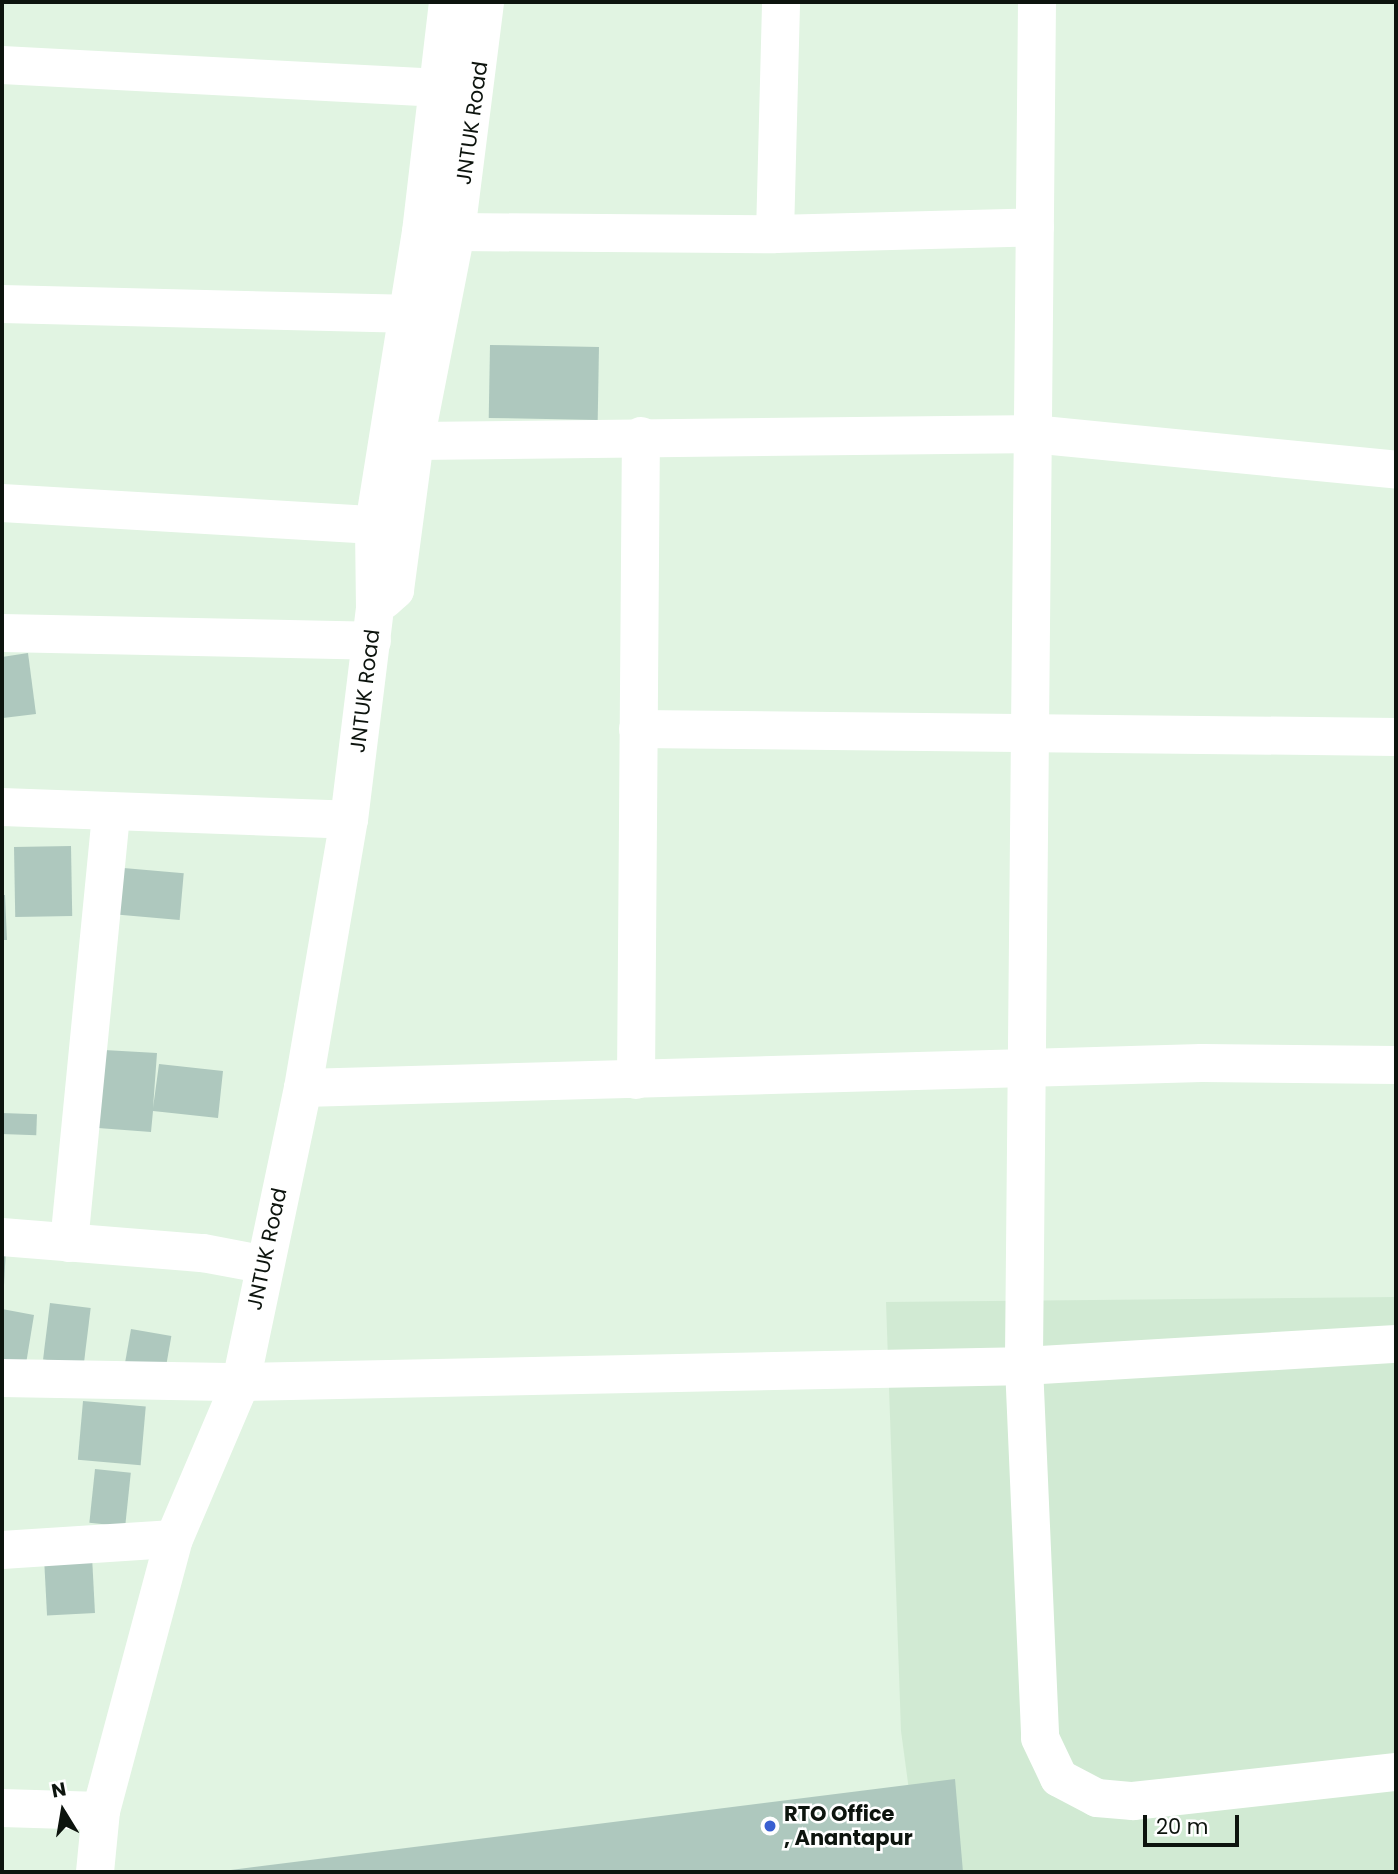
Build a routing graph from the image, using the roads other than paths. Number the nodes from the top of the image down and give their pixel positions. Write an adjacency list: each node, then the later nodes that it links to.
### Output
1 (448, 2): 6 (street, JNTUK Road)
2 (485, 2): 8 (street, JNTUK Road)
3 (781, 2): 9 (street)
4 (1037, 2): 7 (street)
5 (2, 65): 6 (street)
6 (440, 88): 11 (street, JNTUK Road)
7 (1035, 227): 9 (street); 12 (street)
8 (456, 232): 9 (street); 14 (street, JNTUK Road)
9 (775, 234)
10 (2, 304): 11 (street)
11 (405, 314): 17 (street, JNTUK Road)
12 (1032, 434): 13 (street); 15 (street); 21 (street)
13 (641, 436): 14 (street); 20 (street)
14 (415, 441): 18 (street, JNTUK Road)
15 (1396, 470)
16 (2, 503): 17 (street)
17 (374, 525): 18 (street, JNTUK Road)
18 (373, 625): 19 (street); 25 (street, JNTUK Road)
19 (2, 633)
20 (638, 729): 21 (street); 28 (street)
21 (1028, 733): 22 (street); 27 (street)
22 (1396, 737)
23 (2, 807): 24 (street)
24 (111, 811): 25 (street); 31 (street)
25 (349, 820): 29 (street, JNTUK Road)
26 (1396, 1065): 27 (street)
27 (1024, 1070): 28 (street); 34 (street)
28 (636, 1080): 29 (street)
29 (303, 1088): 32 (street, JNTUK Road)
30 (2, 1237): 31 (street)
31 (69, 1243): 32 (street)
32 (261, 1264): 36 (street, JNTUK Road)
33 (1396, 1344): 34 (street)
34 (1024, 1366): 36 (street); 39 (street)
35 (2, 1378): 36 (street)
36 (241, 1382): 37 (street, JNTUK Road)
37 (174, 1539): 38 (street); 41 (street, JNTUK Road)
38 (2, 1550)
39 (1396, 1772)
40 (2, 1808): 41 (street)
41 (101, 1811): 42 (street, JNTUK Road)
42 (95, 1872)

